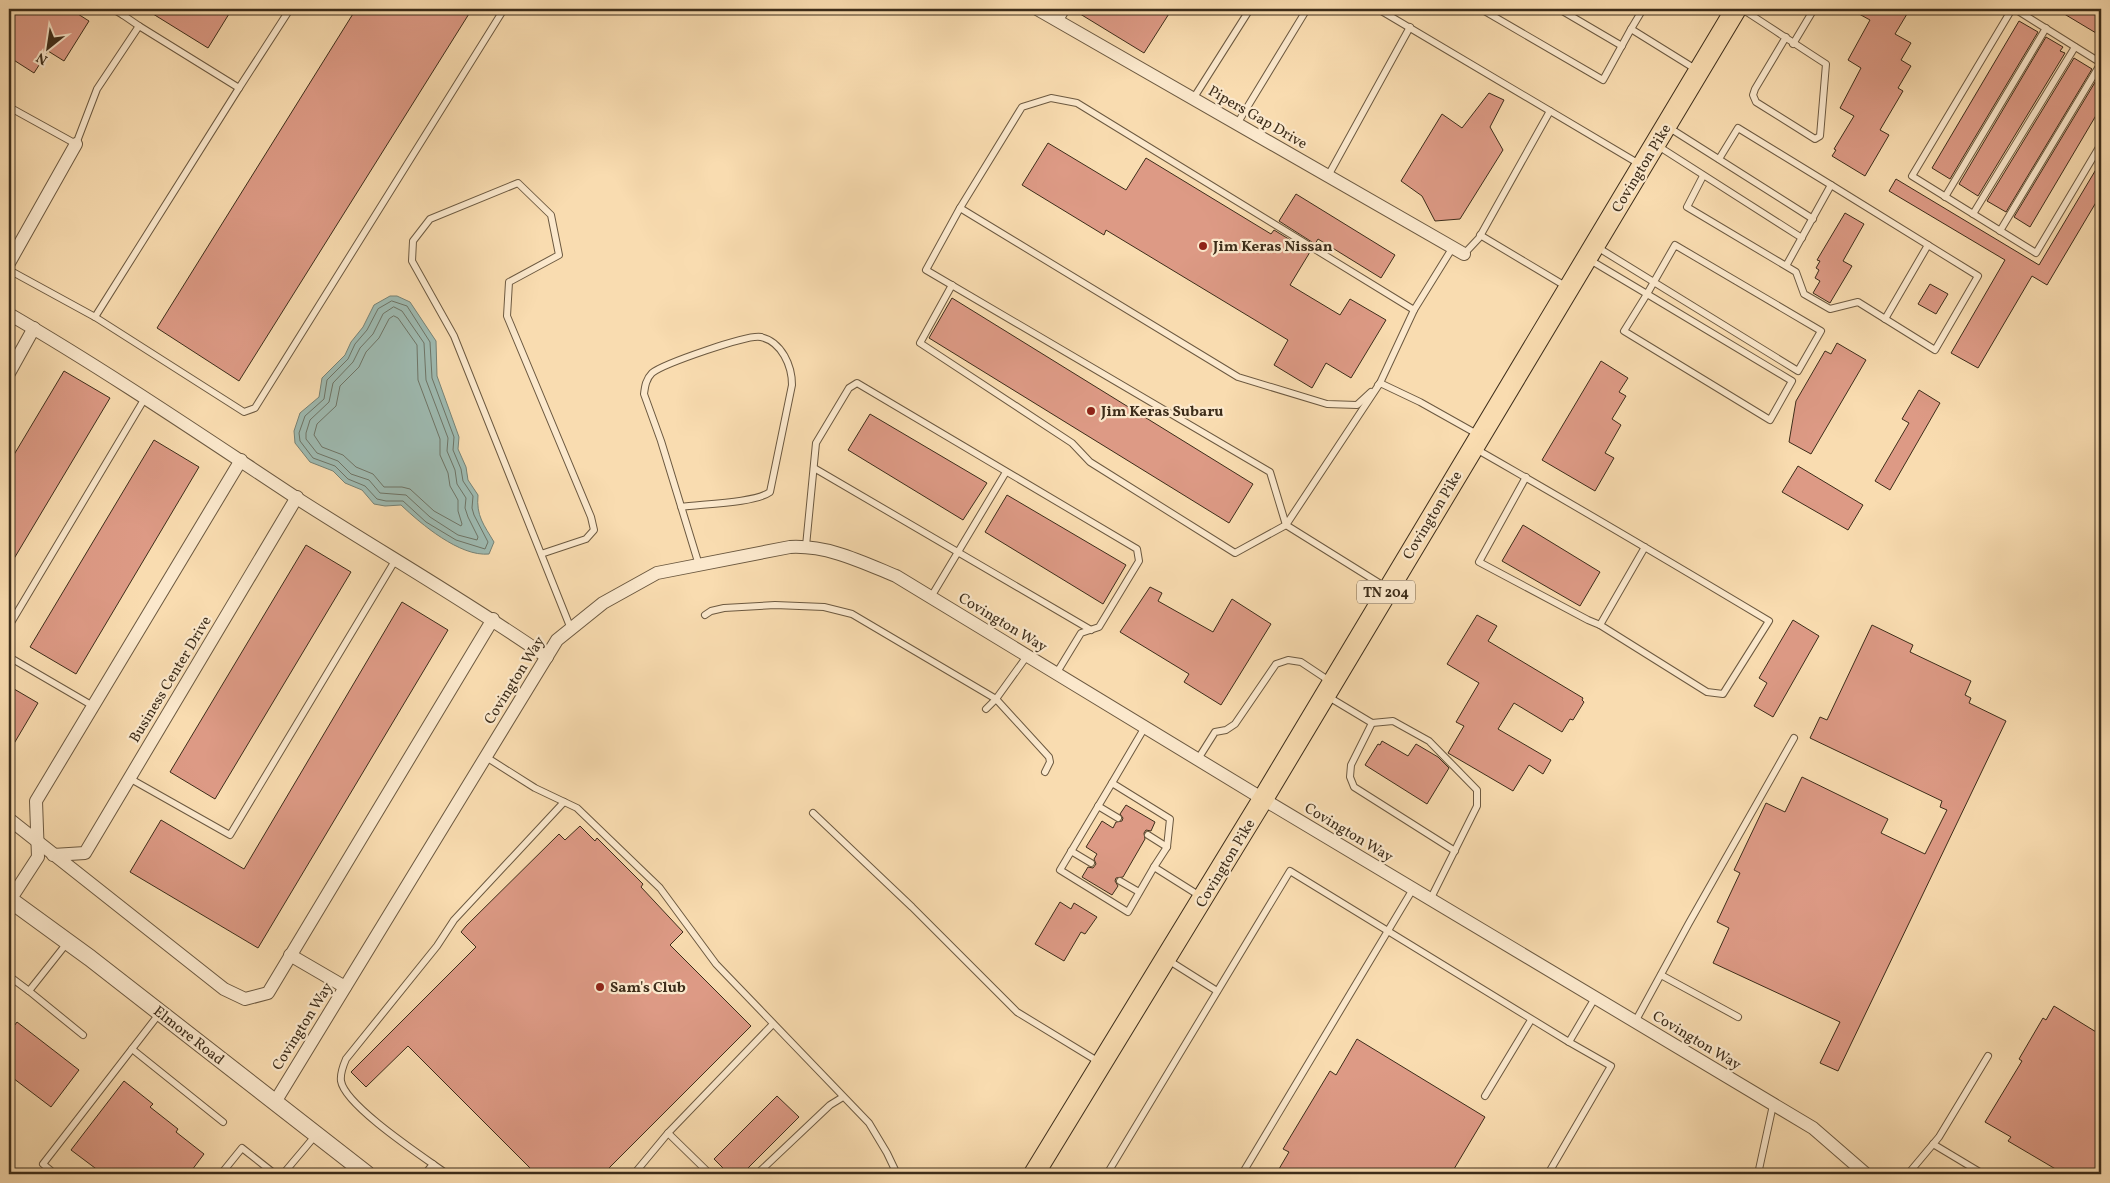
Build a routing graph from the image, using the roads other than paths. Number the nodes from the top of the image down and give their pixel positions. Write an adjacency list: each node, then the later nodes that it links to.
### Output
1 (113, 9): 17 (lane)
2 (128, 9): 17 (lane)
3 (290, 9): 29 (lane)
4 (504, 9): 62 (lane)
5 (1036, 9): 18 (street, Pipers Gap Drive)
6 (1067, 9): 18 (lane)
7 (1250, 9): 30 (lane)
8 (1307, 9): 33 (lane)
9 (1378, 9): 20 (lane)
10 (1480, 9): 25 (lane)
11 (1559, 9): 25 (lane)
12 (1643, 9): 22 (lane)
13 (1736, 9): 28 (main road, Covington Pike / TN 204)
14 (1742, 9): 23 (lane)
15 (1814, 9): 24 (lane)
16 (2013, 9): 21 (lane); 43 (lane)
17 (124, 15): 19 (lane)
18 (1059, 22): 30 (street, Pipers Gap Drive)
19 (139, 26): 29 (lane); 35 (lane)
20 (1410, 28): 32 (lane); 40 (lane)
21 (2046, 28): 26 (lane); 43 (lane)
22 (1631, 29): 25 (lane); 28 (lane)
23 (1786, 37): 24 (lane); 24 (lane)
24 (1793, 44)
25 (1622, 46)
26 (2075, 47): 27 (lane); 45 (lane)
27 (2101, 63): 47 (lane)
28 (1698, 71): 34 (main road, Covington Pike / TN 204)
29 (239, 88): 62 (lane)
30 (1193, 99): 33 (street, Pipers Gap Drive)
31 (9, 108): 35 (lane)
32 (1550, 111): 39 (lane); 48 (lane)
33 (1237, 124): 40 (street, Pipers Gap Drive)
34 (1666, 126): 36 (main road, Covington Pike / TN 204); 38 (lane)
35 (76, 144): 53 (street)
36 (1654, 144): 39 (main road, Covington Pike / TN 204); 41 (lane)
37 (2101, 144): 47 (lane)
38 (1719, 159): 42 (lane); 46 (lane)
39 (1642, 166): 52 (main road, Covington Pike / TN 204)
40 (1328, 176): 51 (street, Pipers Gap Drive)
41 (1703, 176): 49 (lane); 54 (lane)
42 (1831, 185): 46 (lane); 50 (lane)
43 (1945, 197): 45 (lane)
44 (960, 208): 57 (lane); 60 (lane); 68 (lane)
45 (1973, 214): 47 (lane)
46 (1813, 219): 49 (lane)
47 (2000, 231)
48 (1480, 235): 51 (lane); 58 (lane)
49 (1802, 238): 54 (lane)
50 (1928, 245): 63 (lane); 63 (lane)
51 (1458, 251): 60 (lane)
52 (1590, 252): 56 (lane); 58 (main road, Covington Pike / TN 204); 59 (lane)
53 (9, 263)
54 (1786, 266): 63 (lane)
55 (9, 270): 62 (lane)
56 (1654, 283): 59 (lane); 65 (lane); 65 (lane)
57 (952, 285): 77 (lane); 77 (lane)
58 (1568, 288): 70 (main road, Covington Pike / TN 204)
59 (1646, 294): 67 (lane); 67 (lane)
60 (1414, 310): 68 (lane)
61 (9, 314): 64 (street)
62 (95, 317)
63 (1885, 319)
64 (34, 328): 66 (street); 69 (street)
65 (1798, 371): 67 (lane)
66 (9, 373)
67 (1792, 381)
68 (1380, 383): 70 (lane); 77 (lane)
69 (145, 398): 71 (street); 89 (lane)
70 (1476, 441): 74 (lane); 84 (main road, Covington Pike / TN 204)
71 (241, 460): 75 (street); 98 (street)
72 (814, 468): 73 (lane); 78 (lane); 80 (lane)
73 (1006, 472): 80 (lane); 91 (lane)
74 (1526, 477): 79 (lane); 88 (lane)
75 (297, 497): 82 (street); 106 (street, Business Center Drive)
76 (682, 507): 76 (lane); 83 (lane)
77 (1286, 525): 84 (lane)
78 (806, 546): 83 (street, Covington Way); 85 (street, Covington Way)
79 (1645, 547): 88 (lane); 88 (lane)
80 (958, 553): 85 (lane); 91 (lane)
81 (541, 554): 81 (lane); 90 (lane)
82 (396, 559): 87 (street); 106 (lane)
83 (699, 564): 90 (street, Covington Way)
84 (1388, 589): 96 (main road, Covington Pike / TN 204)
85 (931, 597): 92 (street, Covington Way)
86 (705, 615): 97 (lane)
87 (493, 619): 94 (street); 131 (street)
88 (1600, 625)
89 (9, 626)
90 (571, 629): 94 (street, Covington Way)
91 (1091, 630): 95 (lane)
92 (1027, 656): 95 (street, Covington Way); 97 (lane)
93 (9, 657): 98 (lane)
94 (547, 657): 103 (street, Covington Way)
95 (1056, 674): 101 (street, Covington Way)
96 (1329, 689): 100 (lane); 104 (lane); 108 (main road, Covington Pike / TN 204)
97 (996, 699): 99 (lane); 105 (lane)
98 (93, 706): 115 (street)
99 (986, 709)
100 (1372, 723): 118 (lane); 118 (lane)
101 (1145, 728): 104 (street, Covington Way); 107 (lane)
102 (1794, 738): 133 (lane)
103 (486, 757): 109 (lane); 135 (street, Covington Way)
104 (1198, 760): 108 (street, Covington Way)
105 (1045, 772)
106 (129, 778): 119 (street, Business Center Drive)
107 (1112, 783): 110 (lane); 116 (lane)
108 (1263, 800): 124 (street, Covington Way); 126 (main road, Covington Pike / TN 204)
109 (564, 802): 143 (lane); 157 (lane)
110 (1098, 806): 112 (lane); 117 (lane)
111 (813, 813): 148 (lane)
112 (1118, 818)
113 (9, 819): 115 (street)
114 (1148, 835): 116 (lane)
115 (37, 840): 119 (street); 120 (street)
116 (1167, 847): 122 (lane)
117 (1071, 851): 121 (lane); 125 (lane)
118 (1455, 851): 128 (lane)
119 (57, 855): 120 (street, Business Center Drive); 131 (street)
120 (38, 857): 127 (street)
121 (1091, 863)
122 (1154, 868): 125 (lane); 126 (lane)
123 (1120, 881): 125 (lane)
124 (1414, 890): 128 (street, Covington Way); 129 (lane)
125 (1139, 892)
126 (1203, 898): 132 (main road, Covington Pike / TN 204)
127 (9, 899): 130 (street, Elmore Road)
128 (1430, 900): 138 (street, Covington Way)
129 (1389, 932): 137 (lane); 141 (lane); 171 (lane)
130 (68, 942): 136 (lane); 139 (street, Elmore Road)
131 (290, 955): 135 (street)
132 (1166, 959): 137 (lane); 148 (main road, Covington Pike / TN 204)
133 (1661, 975): 140 (lane); 142 (lane)
134 (9, 976): 136 (lane)
135 (346, 987): 151 (street, Covington Way)
136 (29, 991): 144 (lane)
137 (1217, 991): 170 (lane)
138 (1595, 998): 142 (street, Covington Way); 145 (lane)
139 (160, 1013): 146 (lane); 151 (street, Elmore Road)
140 (1738, 1017)
141 (1531, 1020): 145 (lane); 149 (lane)
142 (1635, 1022): 152 (street, Covington Way)
143 (773, 1024): 150 (lane); 154 (lane)
144 (83, 1035)
145 (1568, 1042): 172 (lane)
146 (132, 1049): 153 (lane); 158 (lane)
147 (1988, 1056): 156 (lane)
148 (1102, 1064): 169 (main road, Covington Pike / TN 204)
149 (1485, 1096)
150 (843, 1097): 167 (lane); 168 (lane)
151 (275, 1102): 155 (street, Elmore Road)
152 (1773, 1105): 173 (lane); 174 (street, Covington Way)
153 (223, 1122)
154 (668, 1133): 165 (lane); 166 (lane)
155 (316, 1134): 161 (lane); 162 (street, Elmore Road)
156 (1932, 1144): 175 (lane); 176 (lane)
157 (432, 1164): 163 (lane); 164 (lane)
158 (55, 1174)
159 (221, 1174): 160 (lane)
160 (275, 1174)
161 (284, 1174)
162 (367, 1174)
163 (425, 1174)
164 (446, 1174)
165 (634, 1174)
166 (710, 1174)
167 (757, 1174)
168 (897, 1174)
169 (1034, 1174)
170 (1107, 1174)
171 (1242, 1174)
172 (1548, 1174)
173 (1758, 1174)
174 (1866, 1174)
175 (1908, 1174)
176 (1983, 1174)

